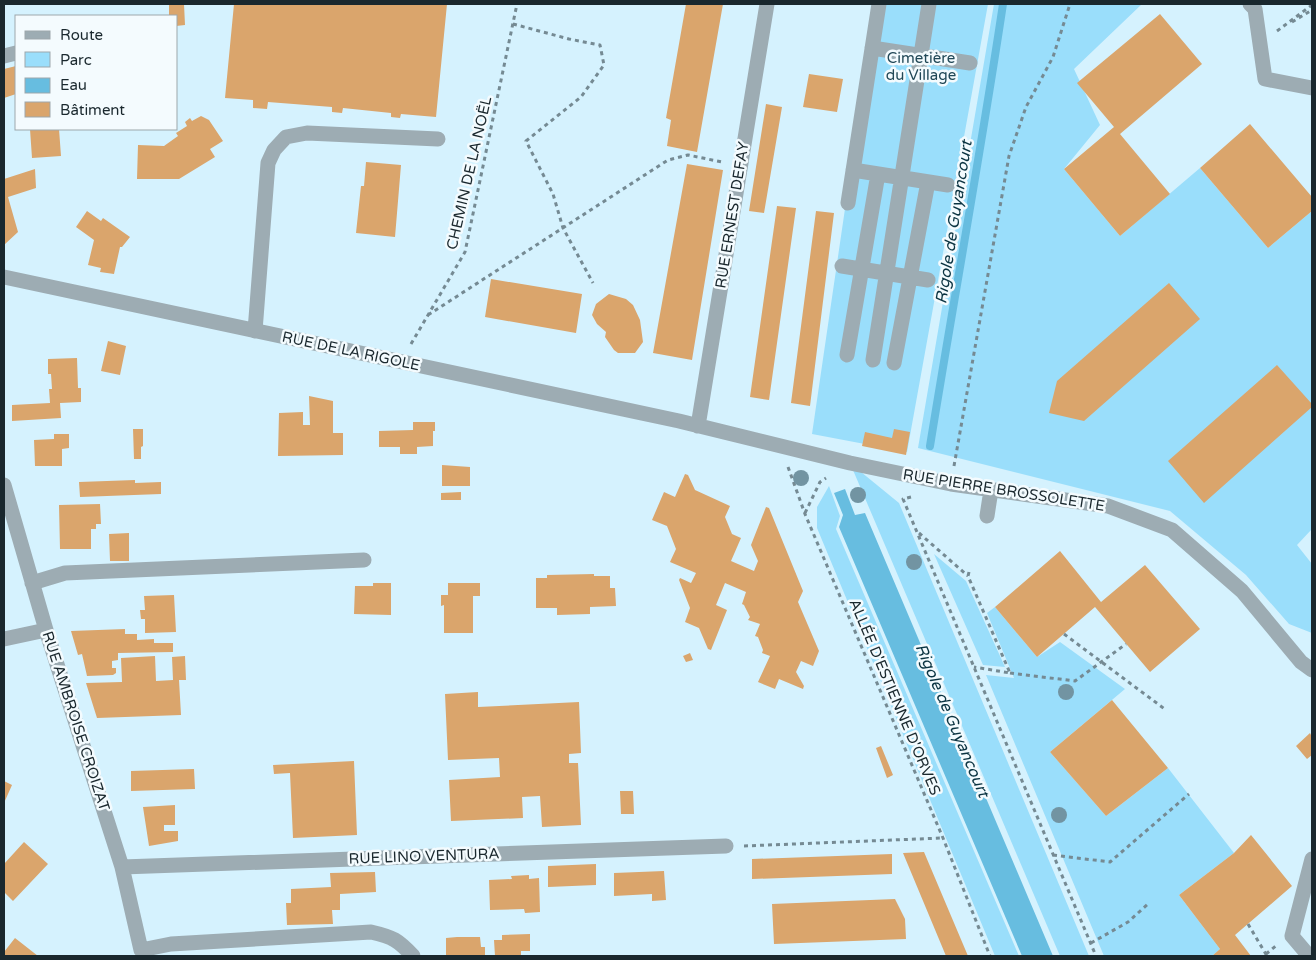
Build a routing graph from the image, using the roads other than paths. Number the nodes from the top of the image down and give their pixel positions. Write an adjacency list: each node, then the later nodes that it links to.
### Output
1 (767, 4): 26 (street, RUE ERNEST DEFAY)
2 (879, 4): 5 (street)
3 (929, 4): 6 (street)
4 (1250, 4): 8 (street)
5 (872, 48): 6 (street); 10 (street)
6 (921, 56): 7 (street); 12 (street)
7 (970, 63)
8 (1312, 88)
9 (438, 139): 22 (street)
10 (853, 170): 11 (street); 15 (street)
11 (878, 174): 12 (street); 17 (street)
12 (902, 178): 13 (street); 18 (street)
13 (928, 182): 14 (street); 20 (street)
14 (948, 185)
15 (848, 203)
16 (842, 266): 17 (street)
17 (861, 270): 18 (street); 23 (street)
18 (886, 273): 20 (street); 24 (street)
19 (4, 277): 22 (street, RUE DE LA RIGOLE)
20 (910, 277): 21 (street); 25 (street)
21 (928, 280)
22 (256, 331): 26 (street, RUE DE LA RIGOLE)
23 (847, 355)
24 (873, 360)
25 (894, 363)
26 (698, 426): 28 (street, RUE PIERRE BROSSOLETTE)
27 (4, 485): 31 (street, RUE AMBROISE CROIZAT)
28 (991, 490): 29 (street); 34 (street, RUE PIERRE BROSSOLETTE)
29 (988, 516)
30 (364, 560): 31 (street)
31 (32, 583): 32 (street, RUE AMBROISE CROIZAT)
32 (46, 630): 33 (street); 37 (street, RUE AMBROISE CROIZAT)
33 (4, 638)
34 (1312, 670)
35 (726, 846): 37 (street, RUE LINO VENTURA)
36 (1312, 858): 40 (street)
37 (122, 867): 38 (street, RUE AMBROISE CROIZAT)
38 (142, 954): 39 (street)
39 (413, 956)
40 (1309, 956)

